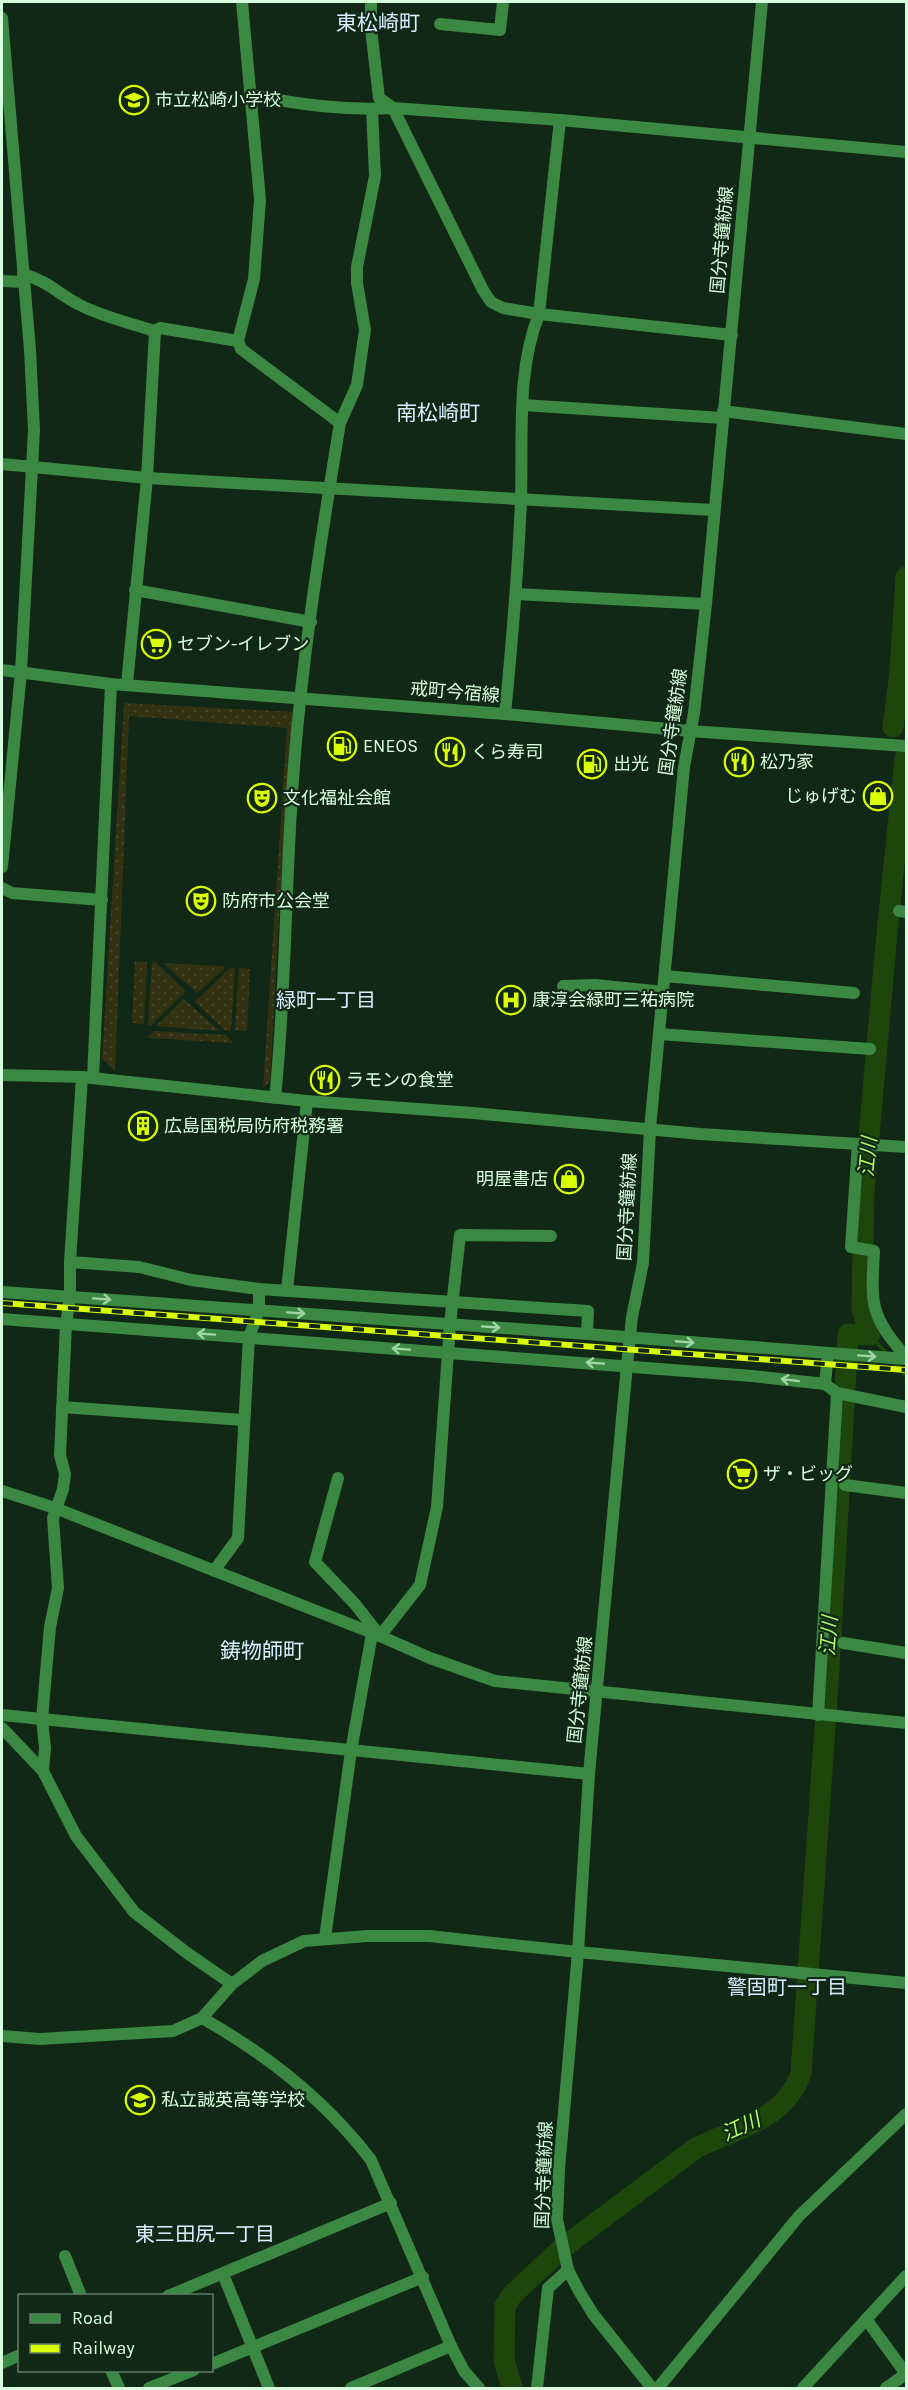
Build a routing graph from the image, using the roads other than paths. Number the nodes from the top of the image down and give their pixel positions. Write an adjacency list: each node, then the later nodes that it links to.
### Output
1 (242, 2): 7 (street)
2 (371, 2): 8 (street)
3 (503, 2): 6 (street)
4 (762, 2): 11 (street, 国分寺鐘紡線)
5 (2, 18): 13 (street)
6 (440, 24)
7 (251, 95): 9 (street); 18 (street)
8 (393, 108): 9 (street); 10 (street); 15 (street)
9 (372, 109): 21 (street)
10 (560, 120): 11 (street); 15 (street)
11 (748, 137): 12 (street); 17 (street, 国分寺鐘紡線)
12 (906, 152)
13 (24, 278): 14 (street); 16 (street); 24 (street)
14 (2, 281)
15 (539, 314): 17 (street); 19 (street)
16 (154, 331): 18 (street); 25 (street)
17 (732, 335): 20 (street, 国分寺鐘紡線)
18 (238, 341): 21 (street)
19 (523, 405): 20 (street); 27 (street)
20 (723, 415): 22 (street); 28 (street, 国分寺鐘紡線)
21 (340, 423): 26 (street)
22 (906, 434)
23 (2, 464): 24 (street)
24 (33, 466): 25 (street); 34 (street)
25 (147, 478): 26 (street); 29 (street)
26 (330, 489): 27 (street); 32 (street)
27 (521, 499): 28 (street); 30 (street)
28 (713, 510): 31 (street, 国分寺鐘紡線)
29 (135, 590): 32 (street); 36 (street)
30 (516, 594): 31 (street); 38 (street)
31 (706, 604): 39 (street, 国分寺鐘紡線)
32 (311, 622): 37 (street)
33 (2, 670): 34 (street, 戒町今宿線)
34 (21, 672): 35 (street, 戒町今宿線); 41 (street)
35 (111, 684): 36 (street, 戒町今宿線); 43 (street)
36 (127, 684): 37 (street, 戒町今宿線)
37 (300, 698): 38 (street, 戒町今宿線); 52 (street)
38 (505, 714): 39 (street, 戒町今宿線)
39 (690, 731): 40 (street, 戒町今宿線); 44 (street, 国分寺鐘紡線)
40 (906, 746)
41 (2, 867)
42 (2, 888): 43 (street)
43 (102, 900): 51 (street)
44 (665, 976): 46 (street, 国分寺鐘紡線); 47 (street)
45 (563, 987): 46 (street)
46 (664, 992): 48 (street, 国分寺鐘紡線)
47 (854, 993)
48 (659, 1034): 49 (street); 54 (street, 国分寺鐘紡線)
49 (870, 1049)
50 (2, 1075): 51 (street)
51 (87, 1078): 52 (street); 58 (street)
52 (274, 1098): 53 (street)
53 (307, 1101): 54 (street); 60 (street)
54 (650, 1129): 55 (street); 70 (street, 国分寺鐘紡線)
55 (858, 1144): 56 (street); 73 (street)
56 (906, 1147)
57 (551, 1236): 63 (street)
58 (70, 1262): 59 (street); 62 (street)
59 (259, 1289): 60 (street); 64 (street)
60 (287, 1290): 63 (street)
61 (2, 1293): 62 (street)
62 (70, 1297): 64 (street, one-way to 64); 66 (street)
63 (453, 1300): 67 (street); 68 (street)
64 (259, 1310): 67 (street, one-way to 67); 69 (street)
65 (2, 1319): 66 (street)
66 (66, 1324): 69 (street, one-way to 66); 77 (street)
67 (450, 1324): 68 (street, one-way to 68); 71 (street)
68 (587, 1334): 70 (street)
69 (249, 1337): 71 (street, one-way to 69); 79 (street)
70 (631, 1337): 72 (street, one-way to 72); 74 (street, 国分寺鐘紡線)
71 (448, 1352): 74 (street, one-way to 71); 86 (street)
72 (828, 1353): 73 (street, one-way to 73); 75 (street)
73 (906, 1358)
74 (627, 1365): 75 (street, one-way to 74); 89 (street, 国分寺鐘紡線)
75 (825, 1384): 76 (street)
76 (837, 1393): 78 (street); 91 (street)
77 (62, 1407): 79 (street); 84 (street)
78 (906, 1407)
79 (243, 1420): 85 (street)
80 (338, 1478): 86 (street)
81 (845, 1485): 83 (street)
82 (2, 1491): 84 (street)
83 (906, 1493)
84 (55, 1508): 85 (street); 92 (street)
85 (214, 1571): 86 (street)
86 (376, 1635): 89 (street); 95 (street)
87 (843, 1643): 88 (street)
88 (906, 1653)
89 (598, 1692): 91 (street); 97 (street, 国分寺鐘紡線)
90 (2, 1715): 92 (street)
91 (818, 1715): 93 (street)
92 (42, 1719): 95 (street); 96 (street)
93 (906, 1723)
94 (2, 1728): 96 (street)
95 (351, 1751): 97 (street); 98 (street)
96 (43, 1772): 101 (street)
97 (589, 1774): 99 (street, 国分寺鐘紡線)
98 (325, 1938): 99 (street); 101 (street)
99 (578, 1952): 100 (street); 107 (street, 国分寺鐘紡線)
100 (906, 1983)
101 (232, 1984): 102 (street)
102 (202, 2018): 103 (street); 105 (street)
103 (2, 2036)
104 (906, 2114): 128 (street)
105 (391, 2203): 108 (street); 110 (street)
106 (65, 2256): 111 (street)
107 (568, 2270): 126 (street); 127 (street, 国分寺鐘紡線)
108 (223, 2274): 112 (street); 115 (street)
109 (906, 2276): 113 (street)
110 (423, 2277): 114 (street); 115 (street)
111 (81, 2294)
112 (171, 2294)
113 (866, 2319): 129 (street); 130 (street)
114 (452, 2346): 124 (street); 125 (street)
115 (252, 2347): 118 (street); 123 (street)
116 (18, 2356): 117 (street)
117 (2, 2362)
118 (213, 2364)
119 (112, 2372): 121 (street)
120 (189, 2372): 122 (street)
121 (119, 2388)
122 (149, 2388)
123 (269, 2388)
124 (351, 2388)
125 (479, 2388)
126 (537, 2388)
127 (652, 2388)
128 (658, 2388)
129 (803, 2388)
130 (886, 2388)

